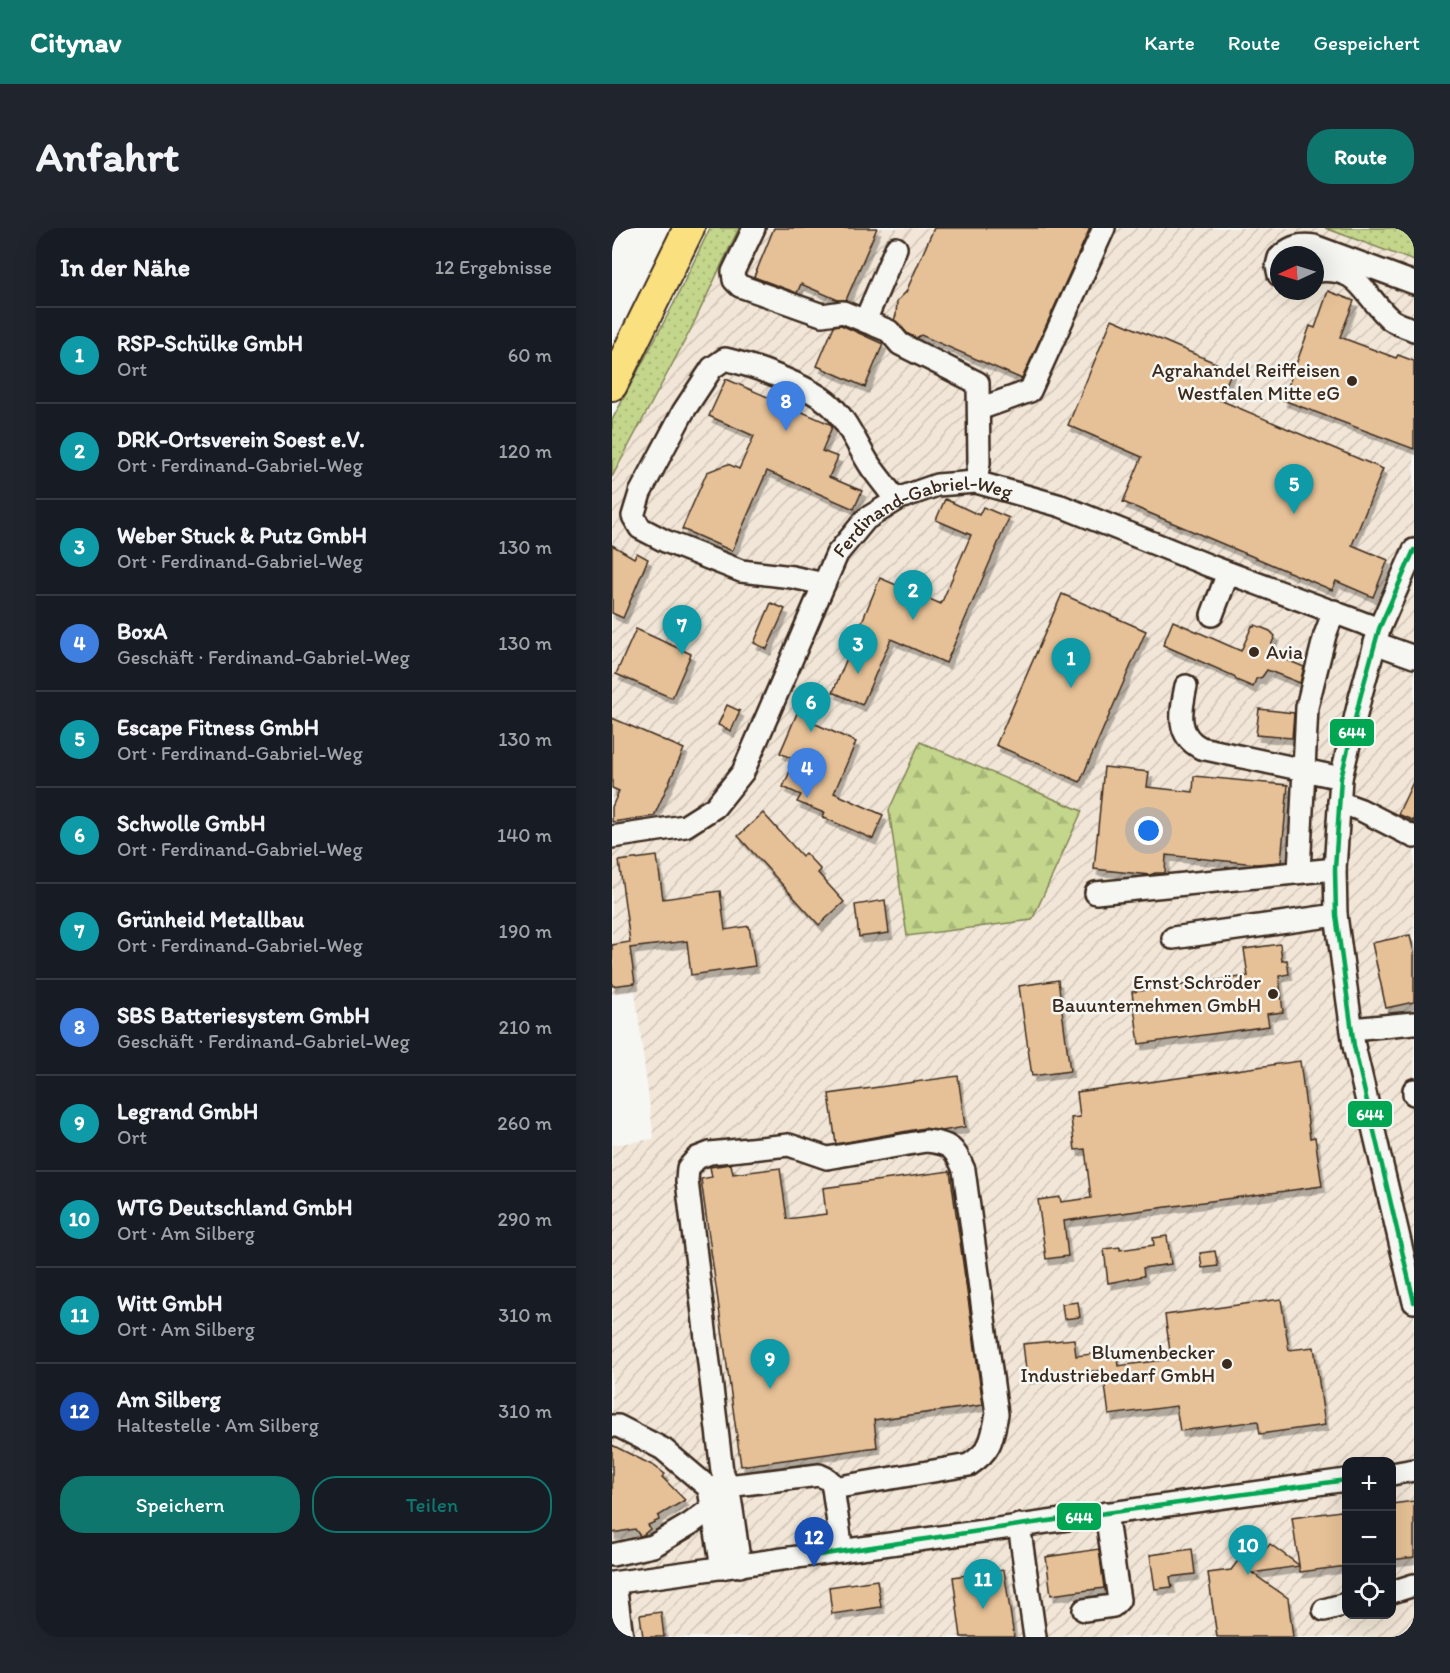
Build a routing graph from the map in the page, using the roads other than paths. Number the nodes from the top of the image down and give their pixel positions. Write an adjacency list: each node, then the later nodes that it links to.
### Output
1 (689, 228): 12 (highway)
2 (754, 228): 10 (street)
3 (1104, 228): 13 (street)
4 (1296, 246): 5 (street)
5 (1314, 246)
6 (896, 248): 10 (street)
7 (1324, 250): 9 (street)
8 (1324, 270): 11 (street)
9 (1414, 283)
10 (865, 321): 13 (street)
11 (1414, 330)
12 (612, 385)
13 (979, 409): 14 (street)
14 (976, 482): 15 (street, Ferdinand-Gabriel-Weg); 17 (street, Ferdinand-Gabriel-Weg)
15 (896, 500): 18 (street, Ferdinand-Gabriel-Weg); 18 (street)
16 (1414, 550): 21 (street)
17 (1228, 573): 19 (street, Ferdinand-Gabriel-Weg); 20 (street)
18 (824, 584): 27 (street, Ferdinand-Gabriel-Weg)
19 (1334, 611): 21 (street, Ferdinand-Gabriel-Weg); 24 (street)
20 (1212, 615)
21 (1377, 636): 22 (street, Ferdinand-Gabriel-Weg); 25 (street)
22 (1414, 657)
23 (1186, 686): 24 (street)
24 (1306, 771): 25 (street); 30 (street)
25 (1341, 778): 26 (street)
26 (1339, 802): 28 (street); 29 (street)
27 (612, 837)
28 (1414, 837)
29 (1335, 869): 30 (street); 32 (street)
30 (1299, 872): 31 (street)
31 (1096, 893)
32 (1336, 915): 33 (street); 35 (street)
33 (1173, 938)
34 (1414, 1023): 35 (street)
35 (1352, 1029): 36 (street)
36 (1414, 1302)
37 (612, 1425): 42 (street)
38 (1414, 1470): 39 (street)
39 (1396, 1473)
40 (1342, 1481): 43 (street)
41 (833, 1488): 42 (street); 42 (street); 45 (street)
42 (716, 1494): 46 (street); 47 (street)
43 (1106, 1513): 44 (street); 52 (street)
44 (1019, 1525): 45 (street); 55 (street)
45 (842, 1551): 47 (street)
46 (612, 1555)
47 (731, 1567): 48 (street)
48 (613, 1583): 54 (street)
49 (1414, 1585): 50 (street)
50 (1396, 1591)
51 (1342, 1605): 53 (street)
52 (1084, 1610)
53 (1324, 1610)
54 (622, 1637)
55 (1035, 1637)

